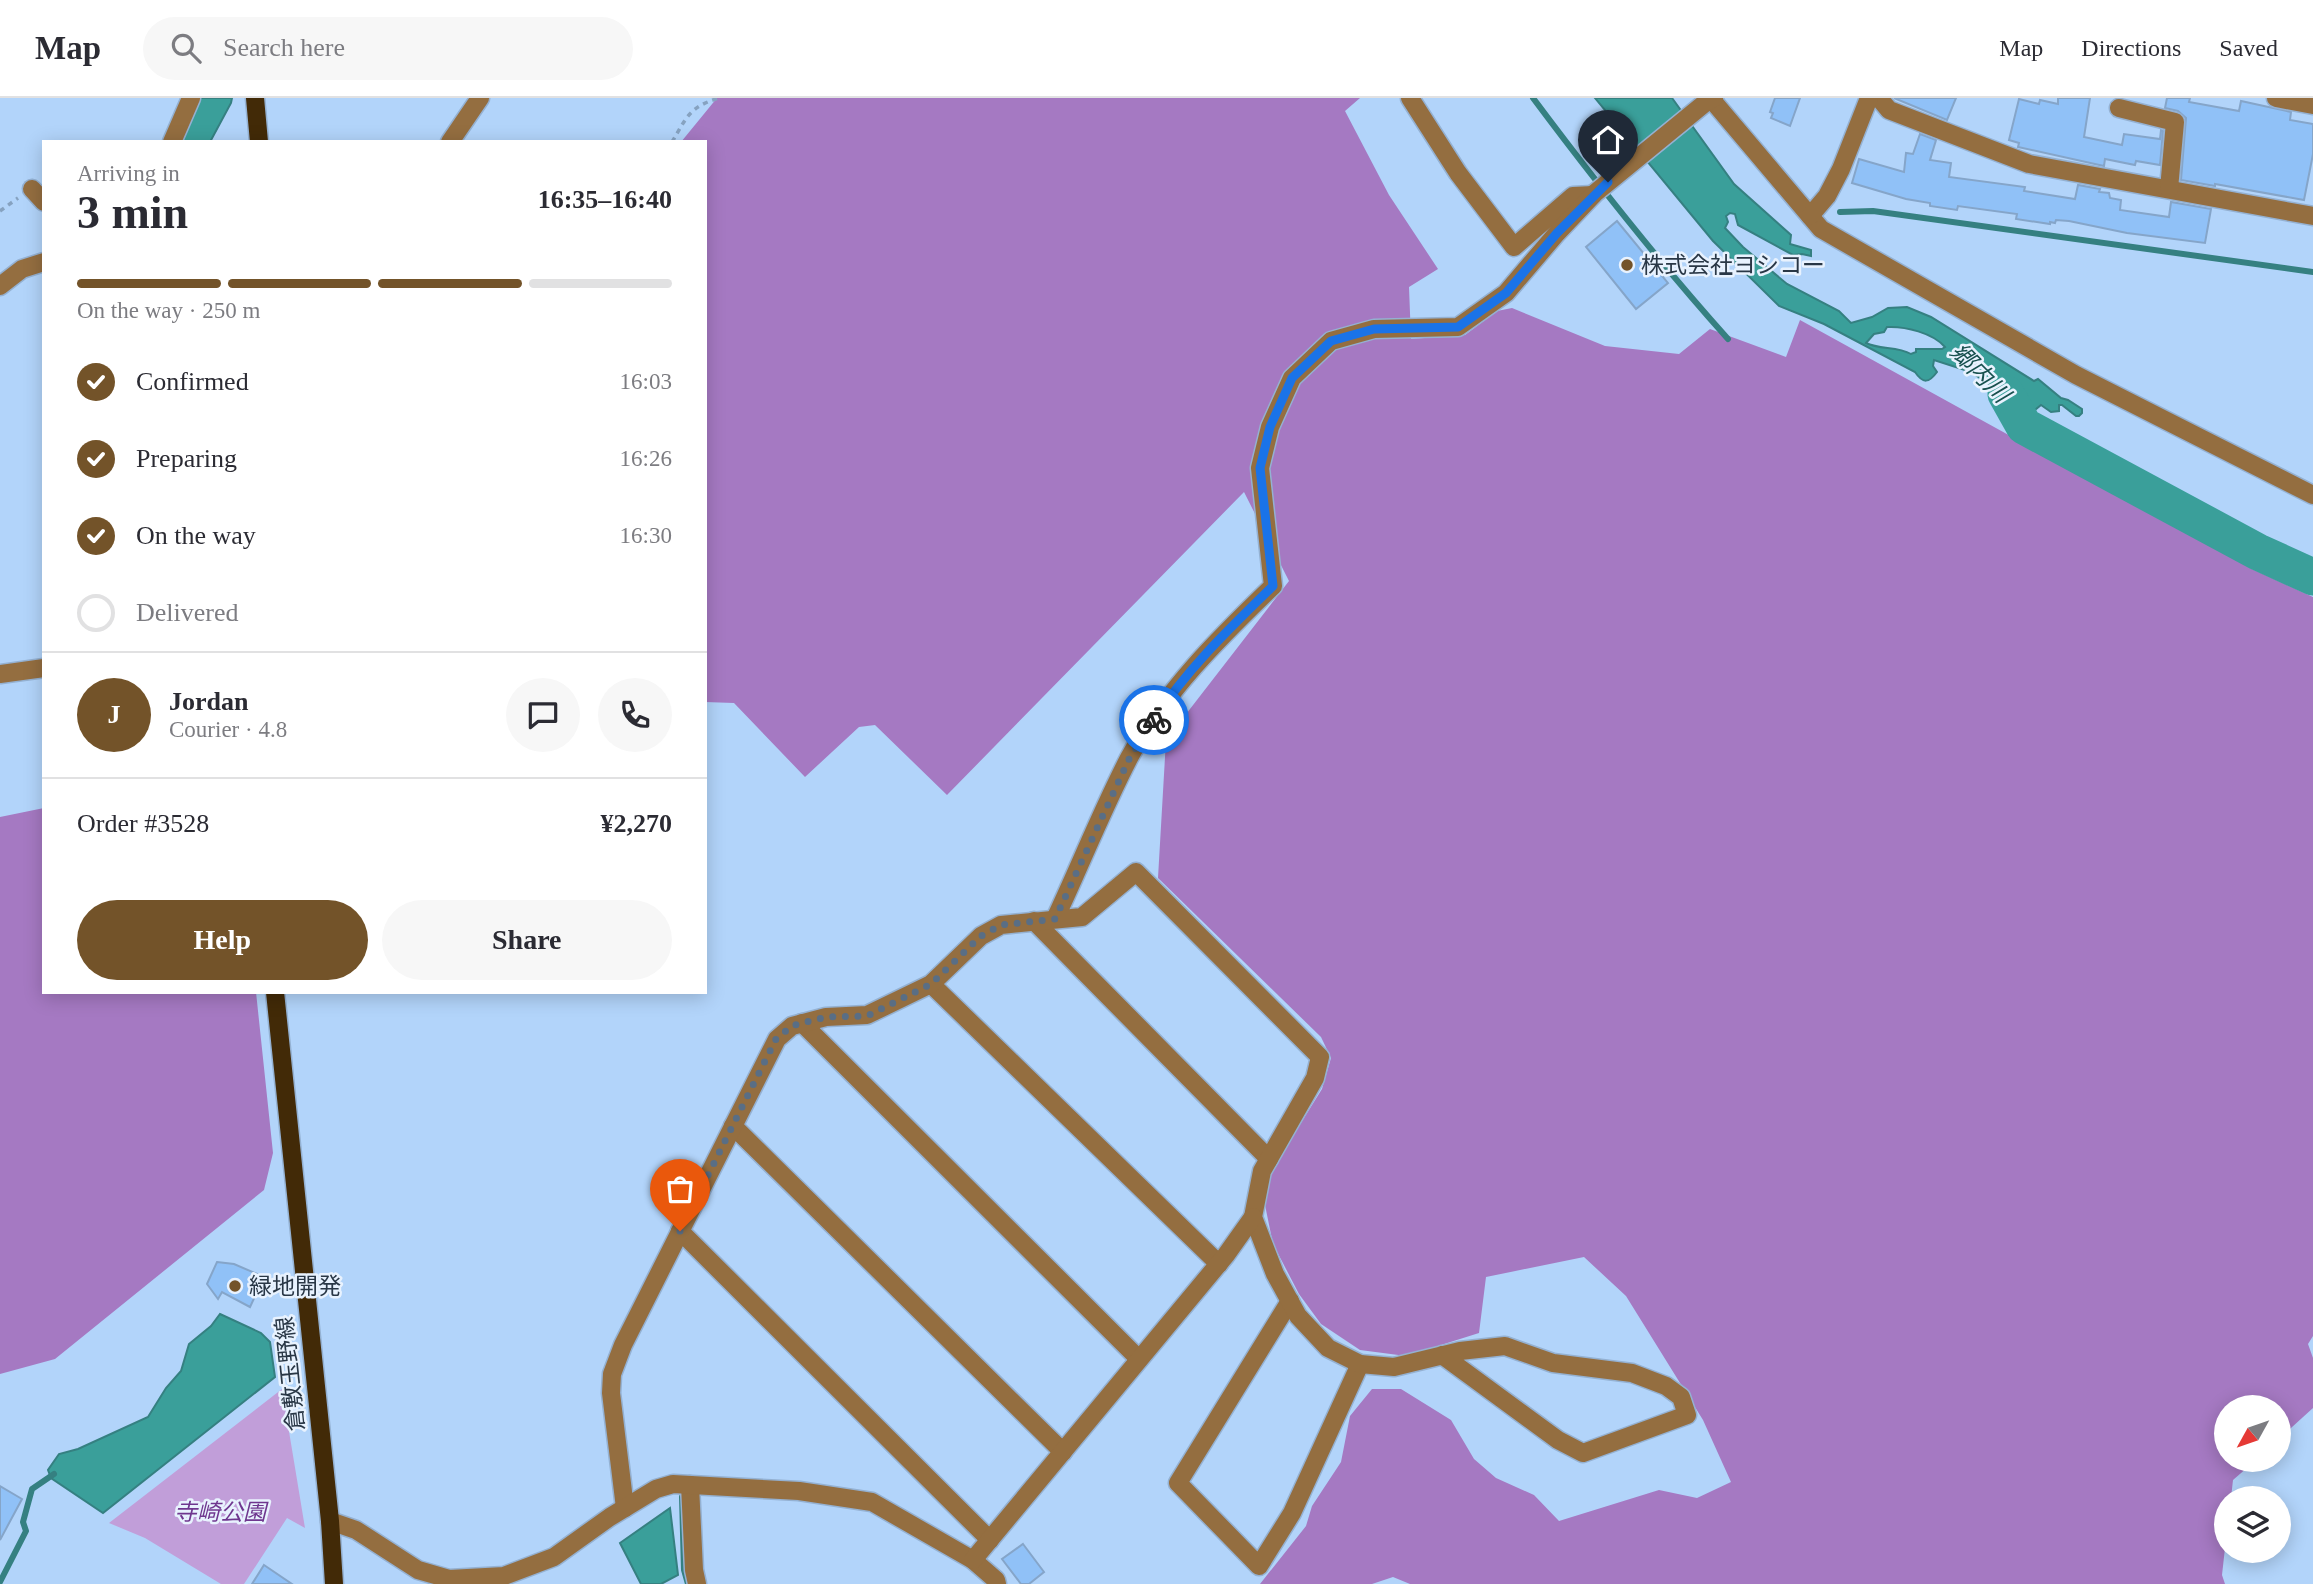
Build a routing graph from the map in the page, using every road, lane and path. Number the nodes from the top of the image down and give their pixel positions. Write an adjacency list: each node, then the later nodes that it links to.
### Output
1 (191, 98): 12 (street)
2 (255, 98): 13 (main road)
3 (480, 98): 14 (street)
4 (719, 98): 15 (path)
5 (1410, 98): 16 (street)
6 (1869, 98): 18 (street)
7 (1880, 98): 17 (street)
8 (2276, 98): 10 (street)
9 (1711, 100): 16 (street); 18 (street)
10 (2313, 106)
11 (2119, 108): 17 (street)
12 (173, 140)
13 (259, 140)
14 (451, 140)
15 (673, 140)
16 (1604, 185): 25 (street)
17 (2169, 189): 19 (street)
18 (1810, 216): 22 (street)
19 (2313, 216)
20 (42, 262): 21 (street)
21 (0, 286)
22 (2313, 495)
23 (42, 668): 24 (street)
24 (0, 674)
25 (1055, 919): 26 (street); 31 (street)
26 (1034, 921): 27 (street); 31 (street)
27 (931, 984): 29 (street); 34 (street)
28 (275, 994): 42 (main road, 倉敷玉野線)
29 (802, 1023): 30 (street); 37 (street)
30 (733, 1126): 33 (street); 39 (street)
31 (1269, 1159): 32 (street)
32 (1253, 1217): 34 (street); 35 (street)
33 (680, 1231): 41 (street); 43 (street)
34 (1219, 1264): 37 (street)
35 (1290, 1301): 38 (street); 38 (street)
36 (1442, 1355): 36 (street); 38 (street)
37 (1139, 1359): 39 (street)
38 (1360, 1364)
39 (1063, 1452): 43 (street)
40 (690, 1485): 41 (street); 44 (street); 46 (street)
41 (625, 1508): 42 (street)
42 (330, 1521): 45 (main road, 倉敷玉野線)
43 (990, 1541): 44 (street)
44 (980, 1571): 47 (street)
45 (334, 1584)
46 (698, 1584)
47 (997, 1584)

